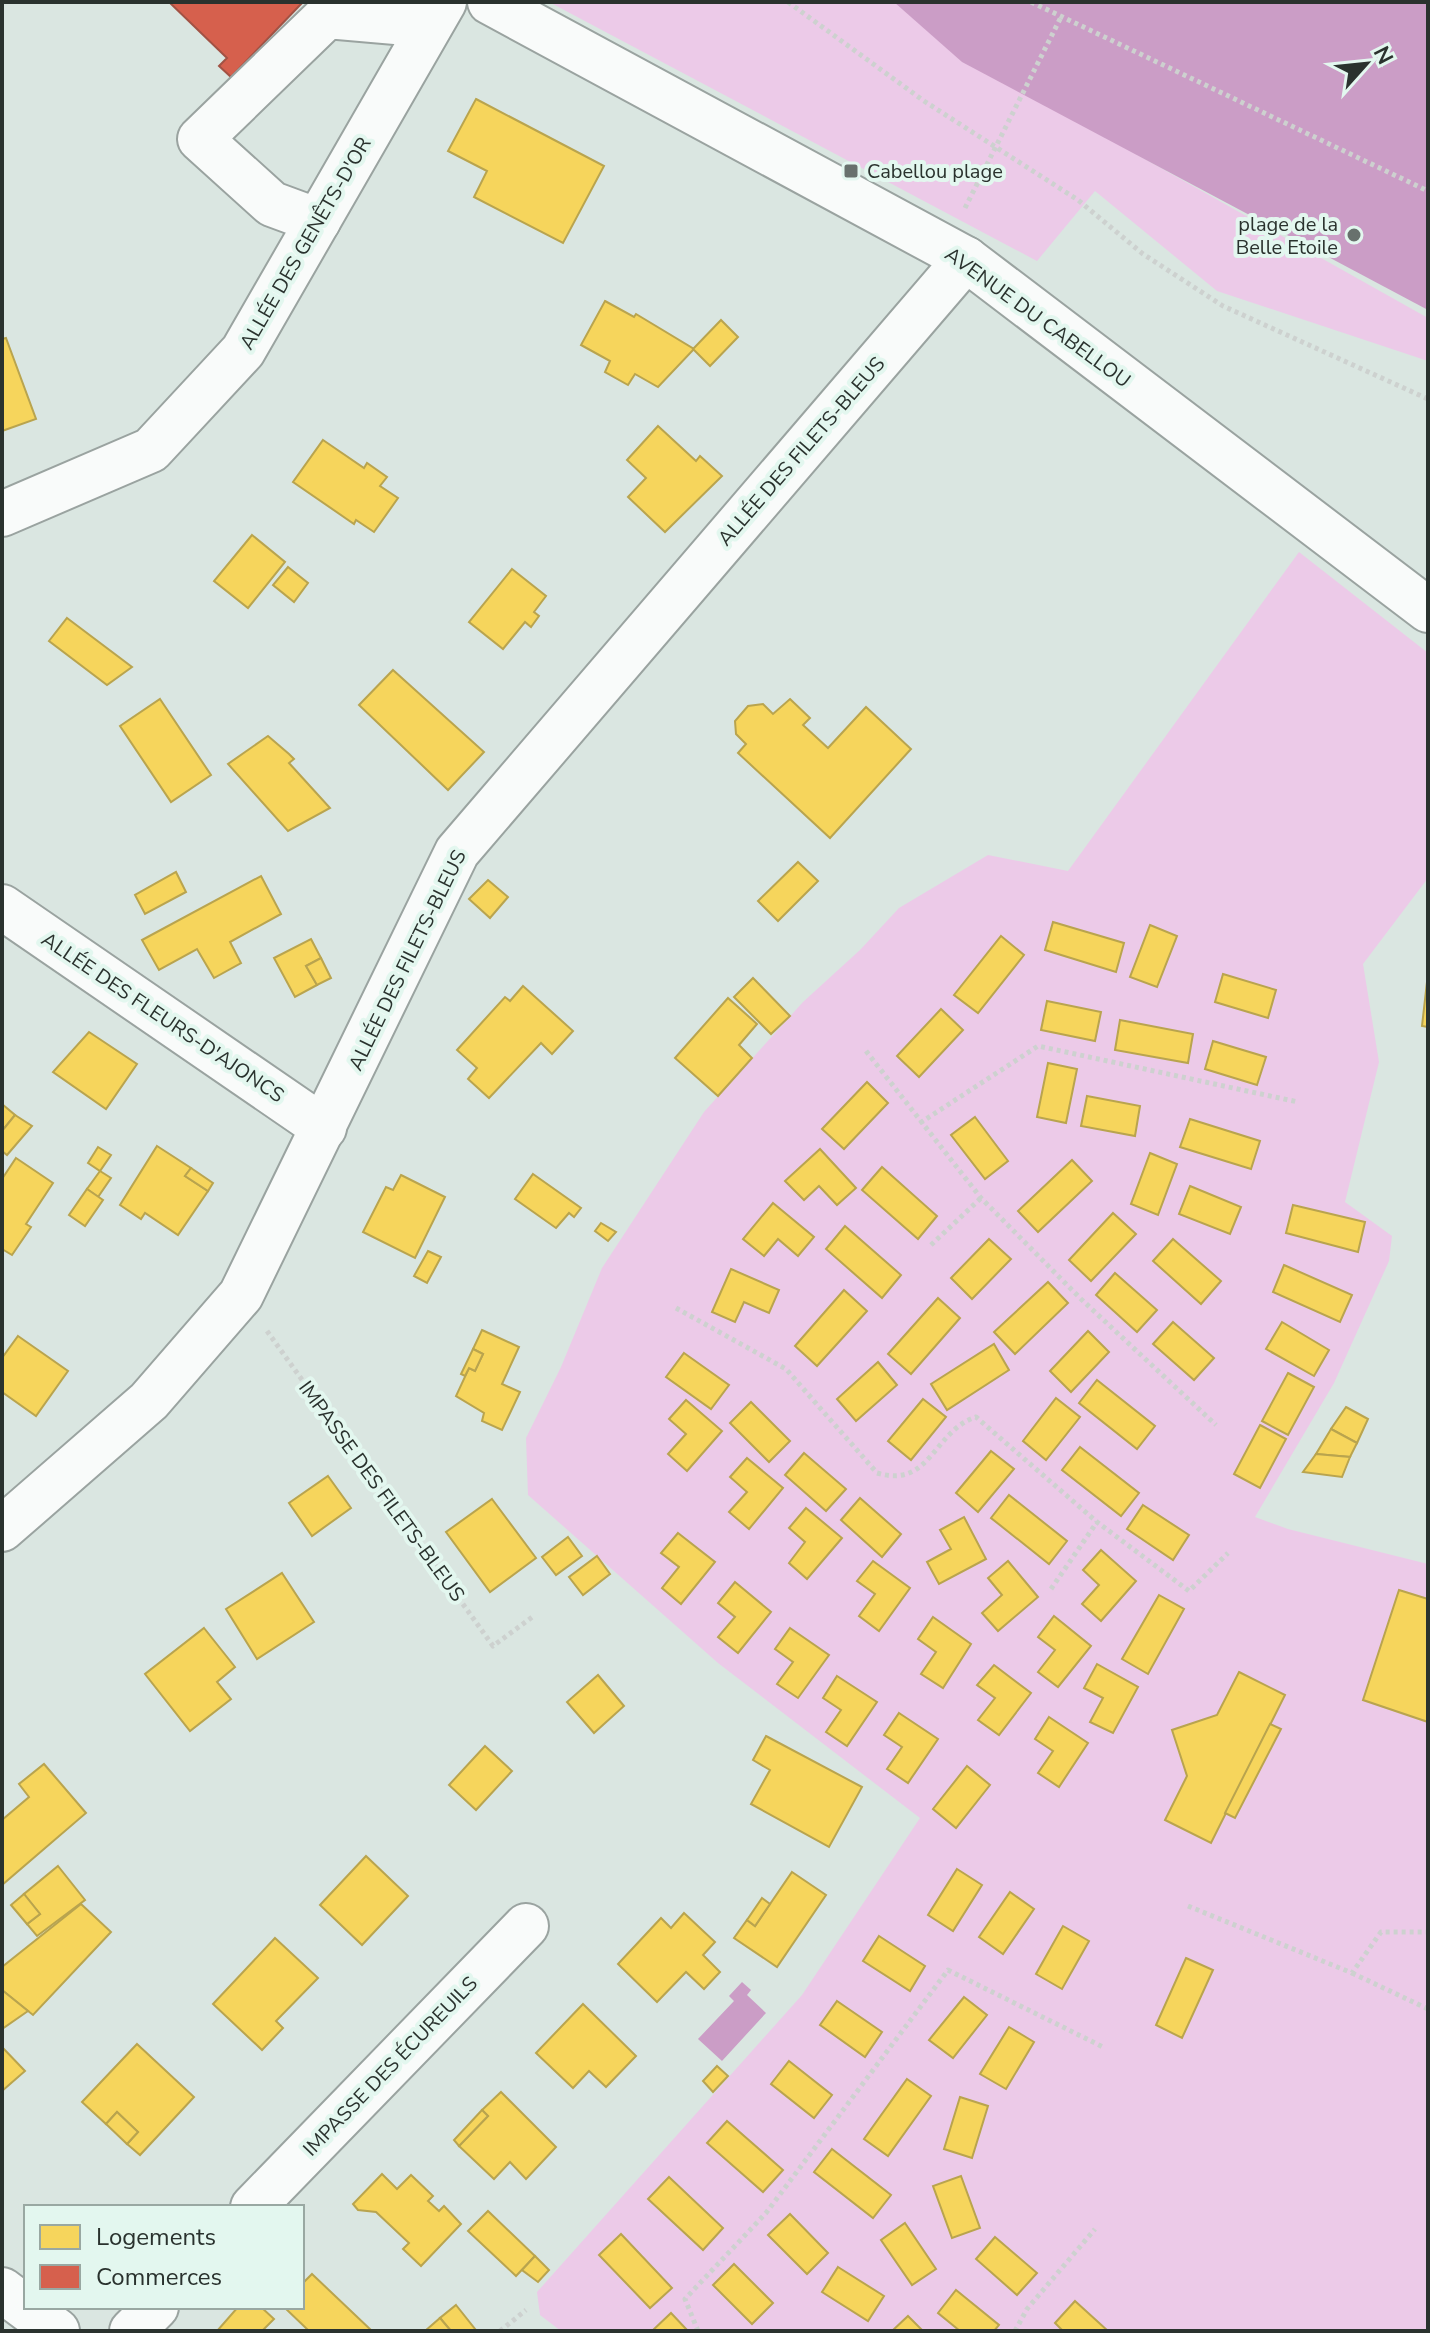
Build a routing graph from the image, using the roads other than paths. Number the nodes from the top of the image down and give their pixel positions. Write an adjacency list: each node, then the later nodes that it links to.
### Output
1 (490, 2): 4 (street, AVENUE DU CABELLOU)
2 (437, 13): 3 (street, ALLÉE DES GENÊTS-D'OR); 3 (street)
3 (318, 221): 5 (street, ALLÉE DES GENÊTS-D'OR)
4 (956, 254): 6 (street, AVENUE DU CABELLOU); 8 (street, ALLÉE DES FILETS-BLEUS)
5 (2, 514)
6 (1428, 610)
7 (2, 907): 8 (street, ALLÉE DES FLEURS-D'AJONCS)
8 (324, 1128): 9 (street, ALLÉE DES FILETS-BLEUS)
9 (2, 1529)
10 (526, 1926): 11 (street, IMPASSE DES ÉCUREUILS)
11 (255, 2205)
12 (2, 2290): 13 (street)
13 (24, 2306)
14 (27, 2309): 16 (street)
15 (154, 2309): 17 (street)
16 (57, 2331)
17 (132, 2331)

